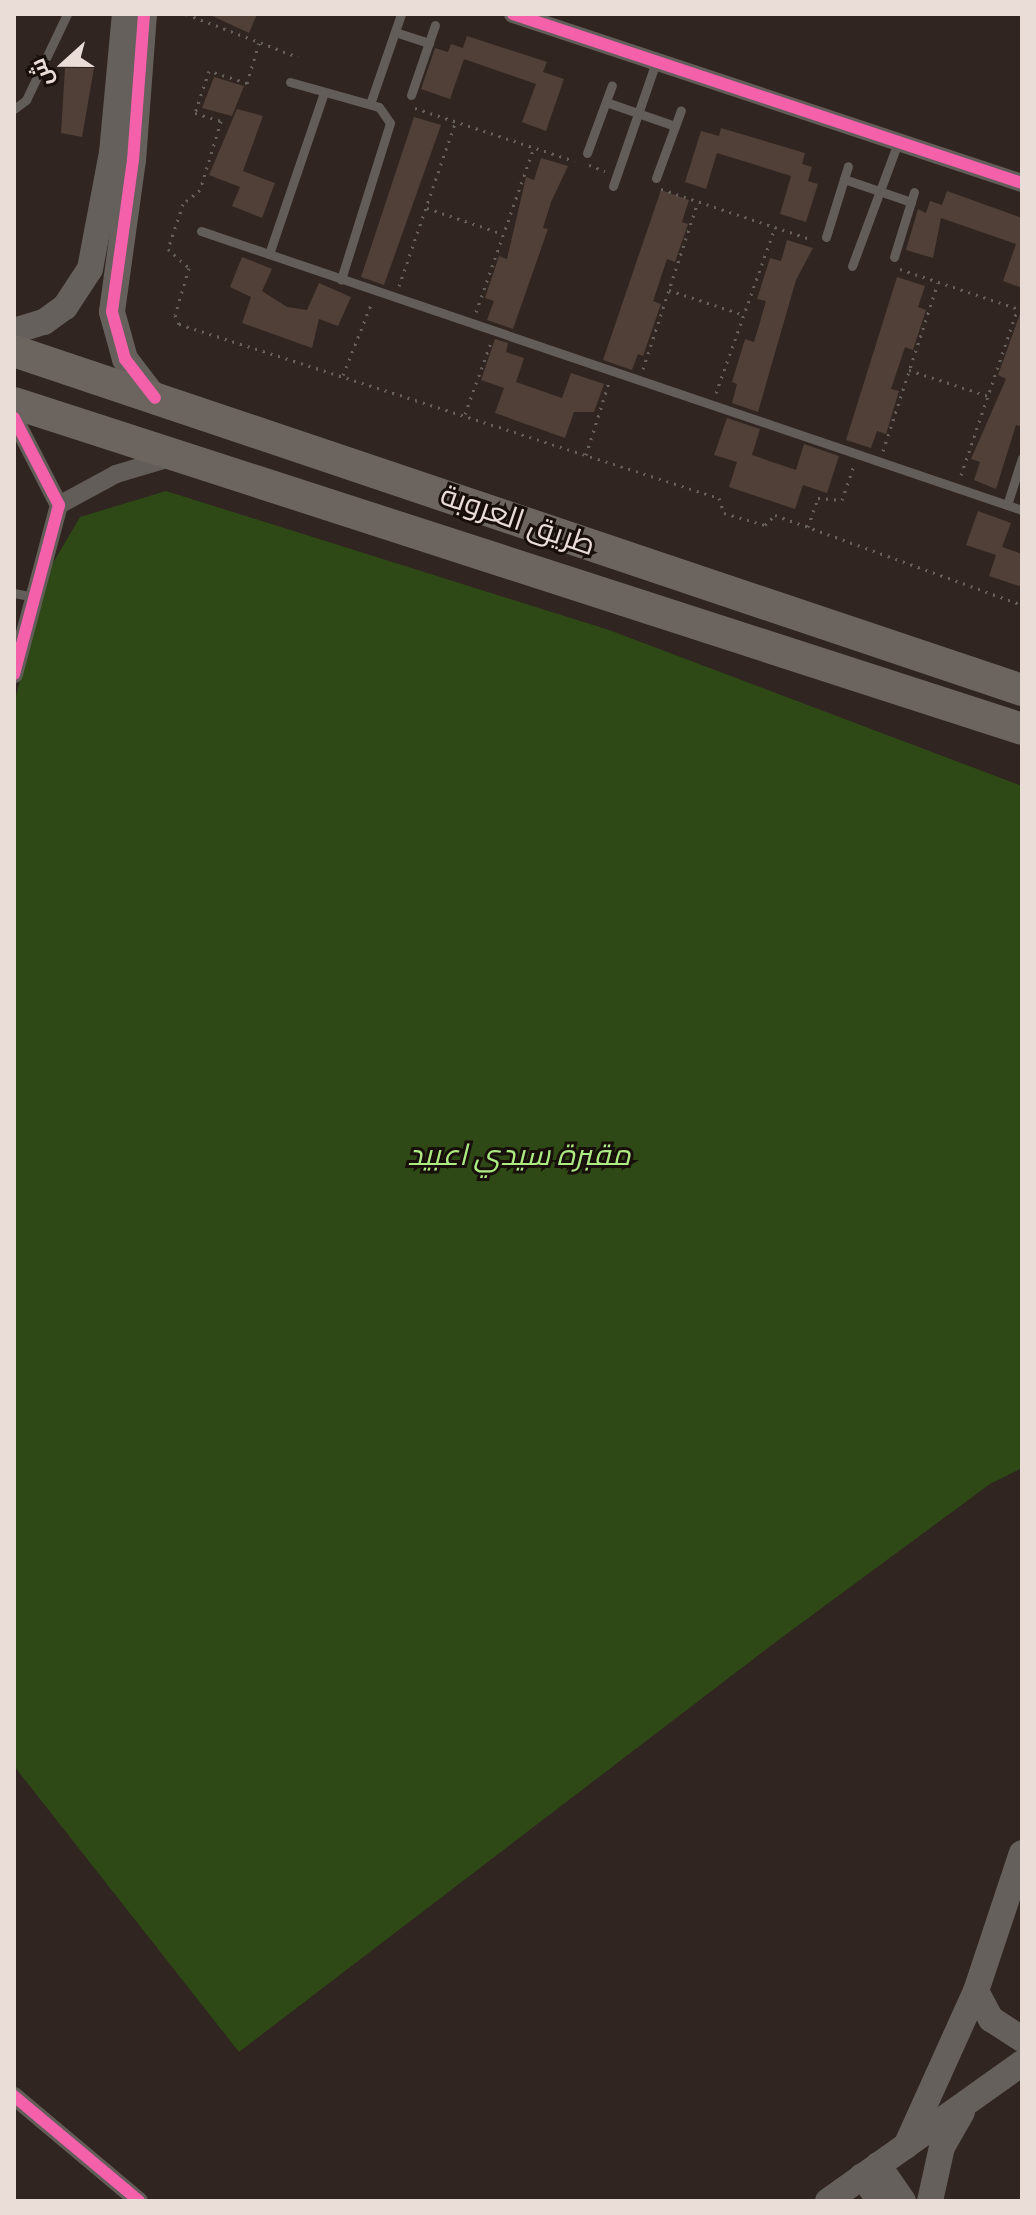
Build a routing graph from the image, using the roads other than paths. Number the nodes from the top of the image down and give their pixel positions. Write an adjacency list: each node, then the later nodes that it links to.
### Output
1 (67, 14): 16 (lane)
2 (125, 14): 34 (main road)
3 (144, 14): 35 (main road)
4 (401, 14): 7 (lane)
5 (513, 14): 9 (street)
6 (435, 25): 8 (lane)
7 (395, 32): 8 (lane); 15 (lane)
8 (429, 43): 13 (lane)
9 (656, 62): 18 (lane); 20 (street)
10 (290, 82): 12 (lane)
11 (612, 85): 14 (lane)
12 (324, 92): 15 (lane); 30 (lane)
13 (411, 95)
14 (606, 102): 18 (lane); 21 (lane)
15 (370, 104): 33 (lane)
16 (14, 109)
17 (681, 110): 19 (lane)
18 (638, 114): 19 (lane); 26 (lane)
19 (675, 126): 23 (lane)
20 (898, 142): 25 (street); 27 (lane)
21 (587, 153)
22 (848, 166): 24 (lane)
23 (656, 178)
24 (844, 179): 27 (lane); 29 (lane)
25 (1022, 183)
26 (613, 186)
27 (880, 192): 31 (lane); 32 (lane)
28 (201, 231): 30 (lane)
29 (826, 237)
30 (269, 254): 33 (lane)
31 (894, 257)
32 (852, 266)
33 (341, 279): 46 (lane)
34 (81, 287): 35 (main road); 36 (main road)
35 (112, 295): 38 (main road)
36 (14, 331)
37 (14, 351): 38 (highway, طريق العروبة)
38 (155, 398): 51 (highway, طريق العروبة)
39 (14, 403): 43 (highway, طريق العروبة)
40 (14, 418): 42 (street)
41 (14, 448): 42 (street)
42 (36, 453): 45 (street)
43 (180, 456): 45 (street); 52 (highway, طريق العروبة)
44 (1022, 458): 46 (lane)
45 (59, 505): 49 (street)
46 (1007, 505): 47 (lane)
47 (1022, 510)
48 (14, 593): 49 (lane)
49 (34, 597): 50 (street)
50 (14, 674)
51 (1022, 690)
52 (1022, 729)
53 (1022, 1853): 54 (main road)
54 (976, 1991): 55 (main road); 59 (main road)
55 (1022, 2039)
56 (1022, 2063): 58 (main road)
57 (14, 2096): 61 (street)
58 (974, 2097): 59 (main road); 65 (main road)
59 (906, 2146): 60 (main road)
60 (870, 2171): 62 (main road); 63 (main road); 64 (main road)
61 (139, 2201)
62 (828, 2201)
63 (880, 2201)
64 (903, 2201)
65 (930, 2201)

